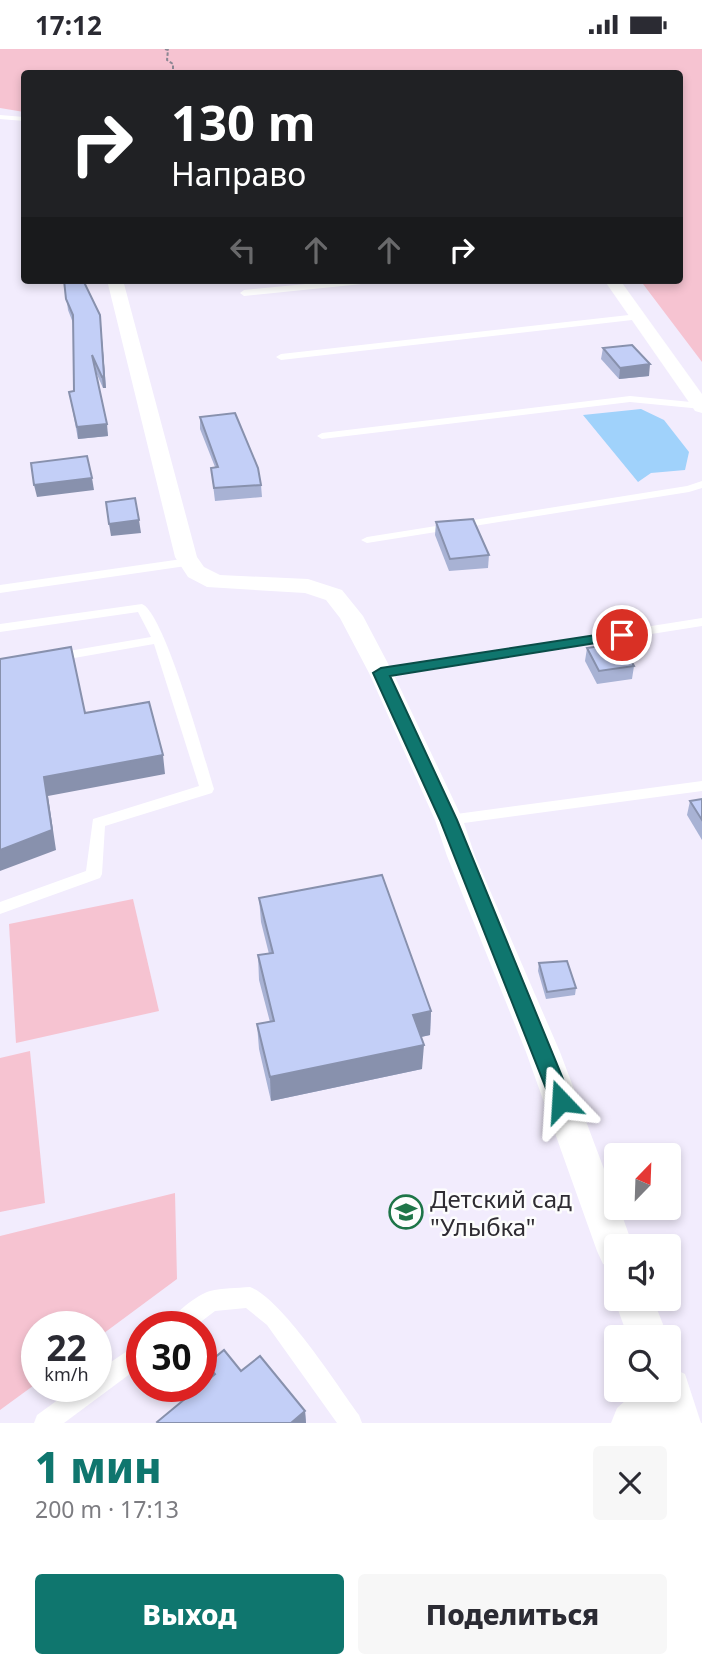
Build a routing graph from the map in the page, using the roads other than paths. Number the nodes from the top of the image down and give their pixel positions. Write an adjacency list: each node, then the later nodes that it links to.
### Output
1 (0, 117): 2 (lane)
2 (21, 120)
3 (116, 284): 13 (street)
4 (333, 284): 6 (lane)
5 (615, 284): 7 (street)
6 (244, 293)
7 (638, 317): 8 (lane); 9 (street)
8 (281, 357)
9 (701, 407): 10 (lane)
10 (323, 436)
11 (702, 484): 12 (lane)
12 (368, 540)
13 (189, 562): 14 (lane); 19 (street)
14 (0, 589)
15 (702, 622): 19 (lane)
16 (0, 628): 17 (lane)
17 (159, 639): 18 (lane); 22 (lane)
18 (40, 660)
19 (381, 673): 21 (street)
20 (702, 786): 21 (lane)
21 (449, 820): 23 (street)
22 (0, 908)
23 (610, 1234)
24 (198, 1311): 28 (lane)
25 (74, 1402): 27 (lane)
26 (668, 1402): 29 (street)
27 (45, 1423)
28 (351, 1423)
29 (632, 1423)

